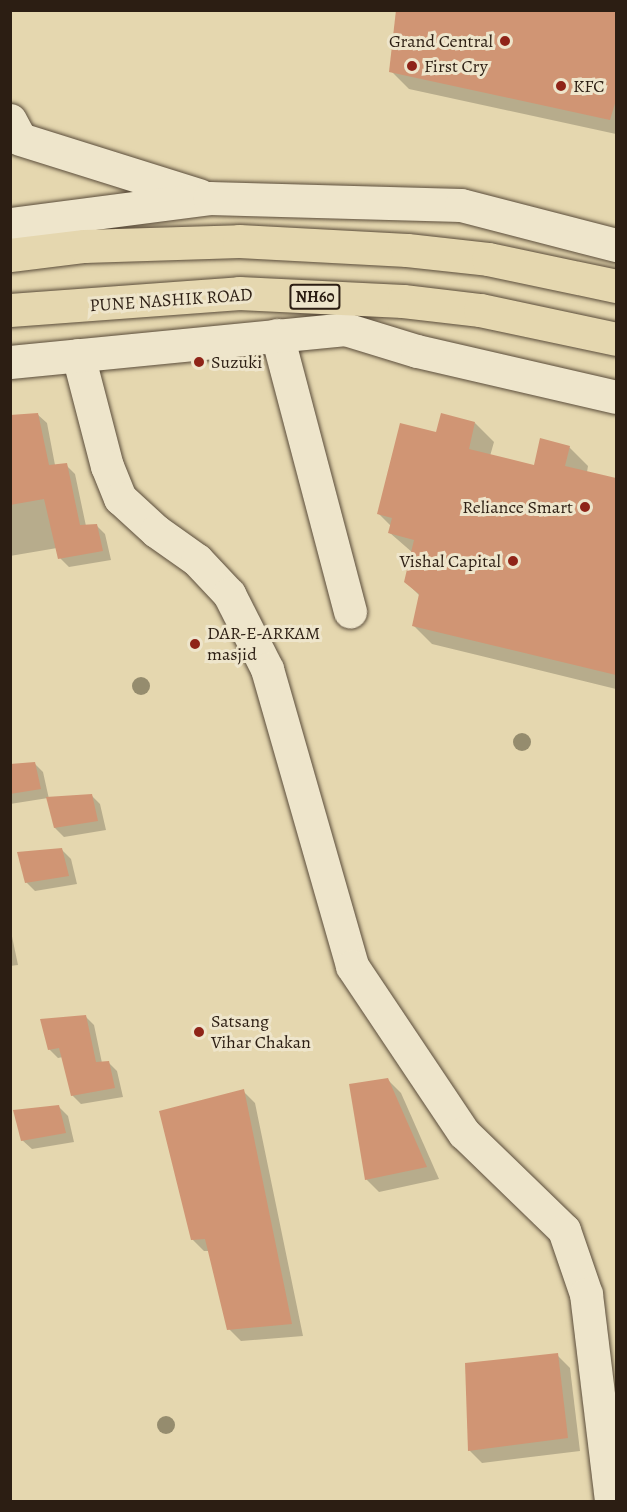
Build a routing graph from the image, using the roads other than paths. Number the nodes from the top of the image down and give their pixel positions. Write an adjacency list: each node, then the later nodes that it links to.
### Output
1 (10, 120): 2 (street)
2 (209, 198): 3 (street); 4 (street)
3 (10, 224)
4 (616, 245)
5 (10, 255): 6 (highway)
6 (616, 286)
7 (10, 310): 9 (highway, PUNE NASHIK ROAD / NH60)
8 (277, 335): 10 (street); 12 (street); 13 (street)
9 (616, 339)
10 (78, 356): 11 (street); 14 (street)
11 (10, 362)
12 (616, 397)
13 (350, 612)
14 (611, 1502)

